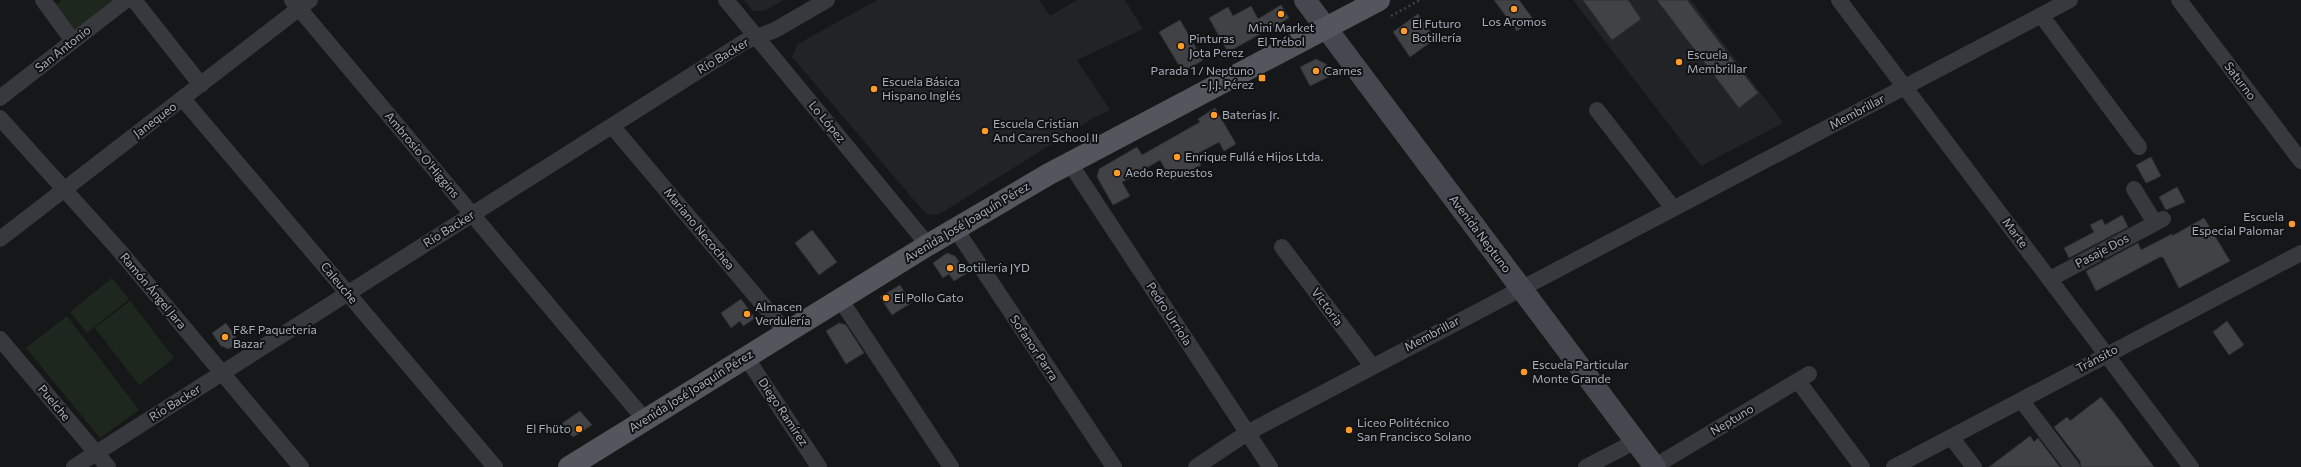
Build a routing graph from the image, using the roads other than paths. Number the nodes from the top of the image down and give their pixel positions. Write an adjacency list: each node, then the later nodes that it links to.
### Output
1 (126, 0): 15 (street, San Antonio)
2 (134, 0): 16 (street)
3 (726, 0): 14 (street, Lo López)
4 (827, 0): 14 (street, Río Backer)
5 (1305, 0): 13 (main road, Avenida Neptuno)
6 (1379, 0): 13 (main road, Avenida José Joaquín Pérez)
7 (1839, 0): 17 (street, Marte)
8 (2070, 0): 12 (street, Membrillar)
9 (2179, 0): 24 (street, Saturno)
10 (46, 1): 15 (street)
11 (301, 3): 16 (street, Janequeo); 29 (street, Ambrosio O'Higgins)
12 (2041, 15): 17 (street, Membrillar); 23 (street)
13 (1325, 29): 25 (main road, Avenida José Joaquín Pérez); 36 (main road, Avenida Neptuno)
14 (756, 37): 22 (street, Río Backer); 32 (street, Lo López)
15 (72, 41): 18 (street, San Antonio)
16 (201, 85): 19 (street, Janequeo)
17 (1904, 87): 28 (street, Membrillar); 35 (street, Marte)
18 (0, 98)
19 (183, 99): 26 (street, Janequeo); 37 (street, Caleuche)
20 (1597, 110): 28 (street)
21 (0, 118): 26 (street, Ramón Ángel Jara)
22 (612, 126): 29 (street, Río Backer); 39 (street, Mariano Necochea)
23 (2139, 147)
24 (2301, 161)
25 (1069, 162): 30 (main road, Avenida José Joaquín Pérez); 47 (street, Pedro Urriola)
26 (65, 189): 31 (street, Janequeo); 44 (street, Ramón Ángel Jara)
27 (2134, 189): 35 (street, Pasaje Dos)
28 (1673, 208): 36 (street, Membrillar)
29 (472, 214): 37 (street, Río Backer); 46 (street, Ambrosio O'Higgins)
30 (955, 228): 32 (main road, Avenida José Joaquín Pérez); 58 (street, Sofanor Parra)
31 (0, 240)
32 (928, 245): 38 (main road, Avenida José Joaquín Pérez)
33 (1282, 247): 43 (street, Victoria)
34 (2301, 253): 41 (street, Tránsito)
35 (2050, 279): 41 (street, Marte)
36 (1520, 288): 43 (street, Membrillar); 49 (main road, Avenida Neptuno)
37 (348, 293): 44 (street, Río Backer); 54 (street, Caleuche)
38 (840, 299): 39 (main road, Avenida José Joaquín Pérez); 57 (street)
39 (786, 332): 42 (main road, Avenida José Joaquín Pérez)
40 (0, 339): 50 (street, Puelche)
41 (2107, 354): 45 (street, Tránsito); 67 (street, Marte)
42 (746, 357): 46 (main road, Avenida José Joaquín Pérez); 56 (street, Diego Ramírez)
43 (1372, 366): 47 (street, Membrillar)
44 (222, 373): 50 (street, Río Backer); 53 (street, Ramón Ángel Jara)
45 (2021, 400): 48 (street, Tránsito); 66 (street)
46 (645, 420): 55 (main road, Avenida José Joaquín Pérez)
47 (1247, 433): 59 (street, Membrillar); 60 (street, Pedro Urriola)
48 (1951, 437): 64 (street, Tránsito); 65 (street)
49 (1636, 441): 61 (street); 62 (main road, Avenida Neptuno)
50 (96, 453): 51 (street, Río Backer); 52 (street, Puelche)
51 (74, 467)
52 (108, 467)
53 (301, 467)
54 (495, 467)
55 (568, 467)
56 (818, 467)
57 (952, 467)
58 (1114, 467)
59 (1196, 467)
60 (1270, 467)
61 (1586, 467)
62 (1655, 467): 63 (street, Neptuno)
63 (1862, 467)
64 (1894, 467)
65 (1974, 467)
66 (2072, 467)
67 (2191, 467)

